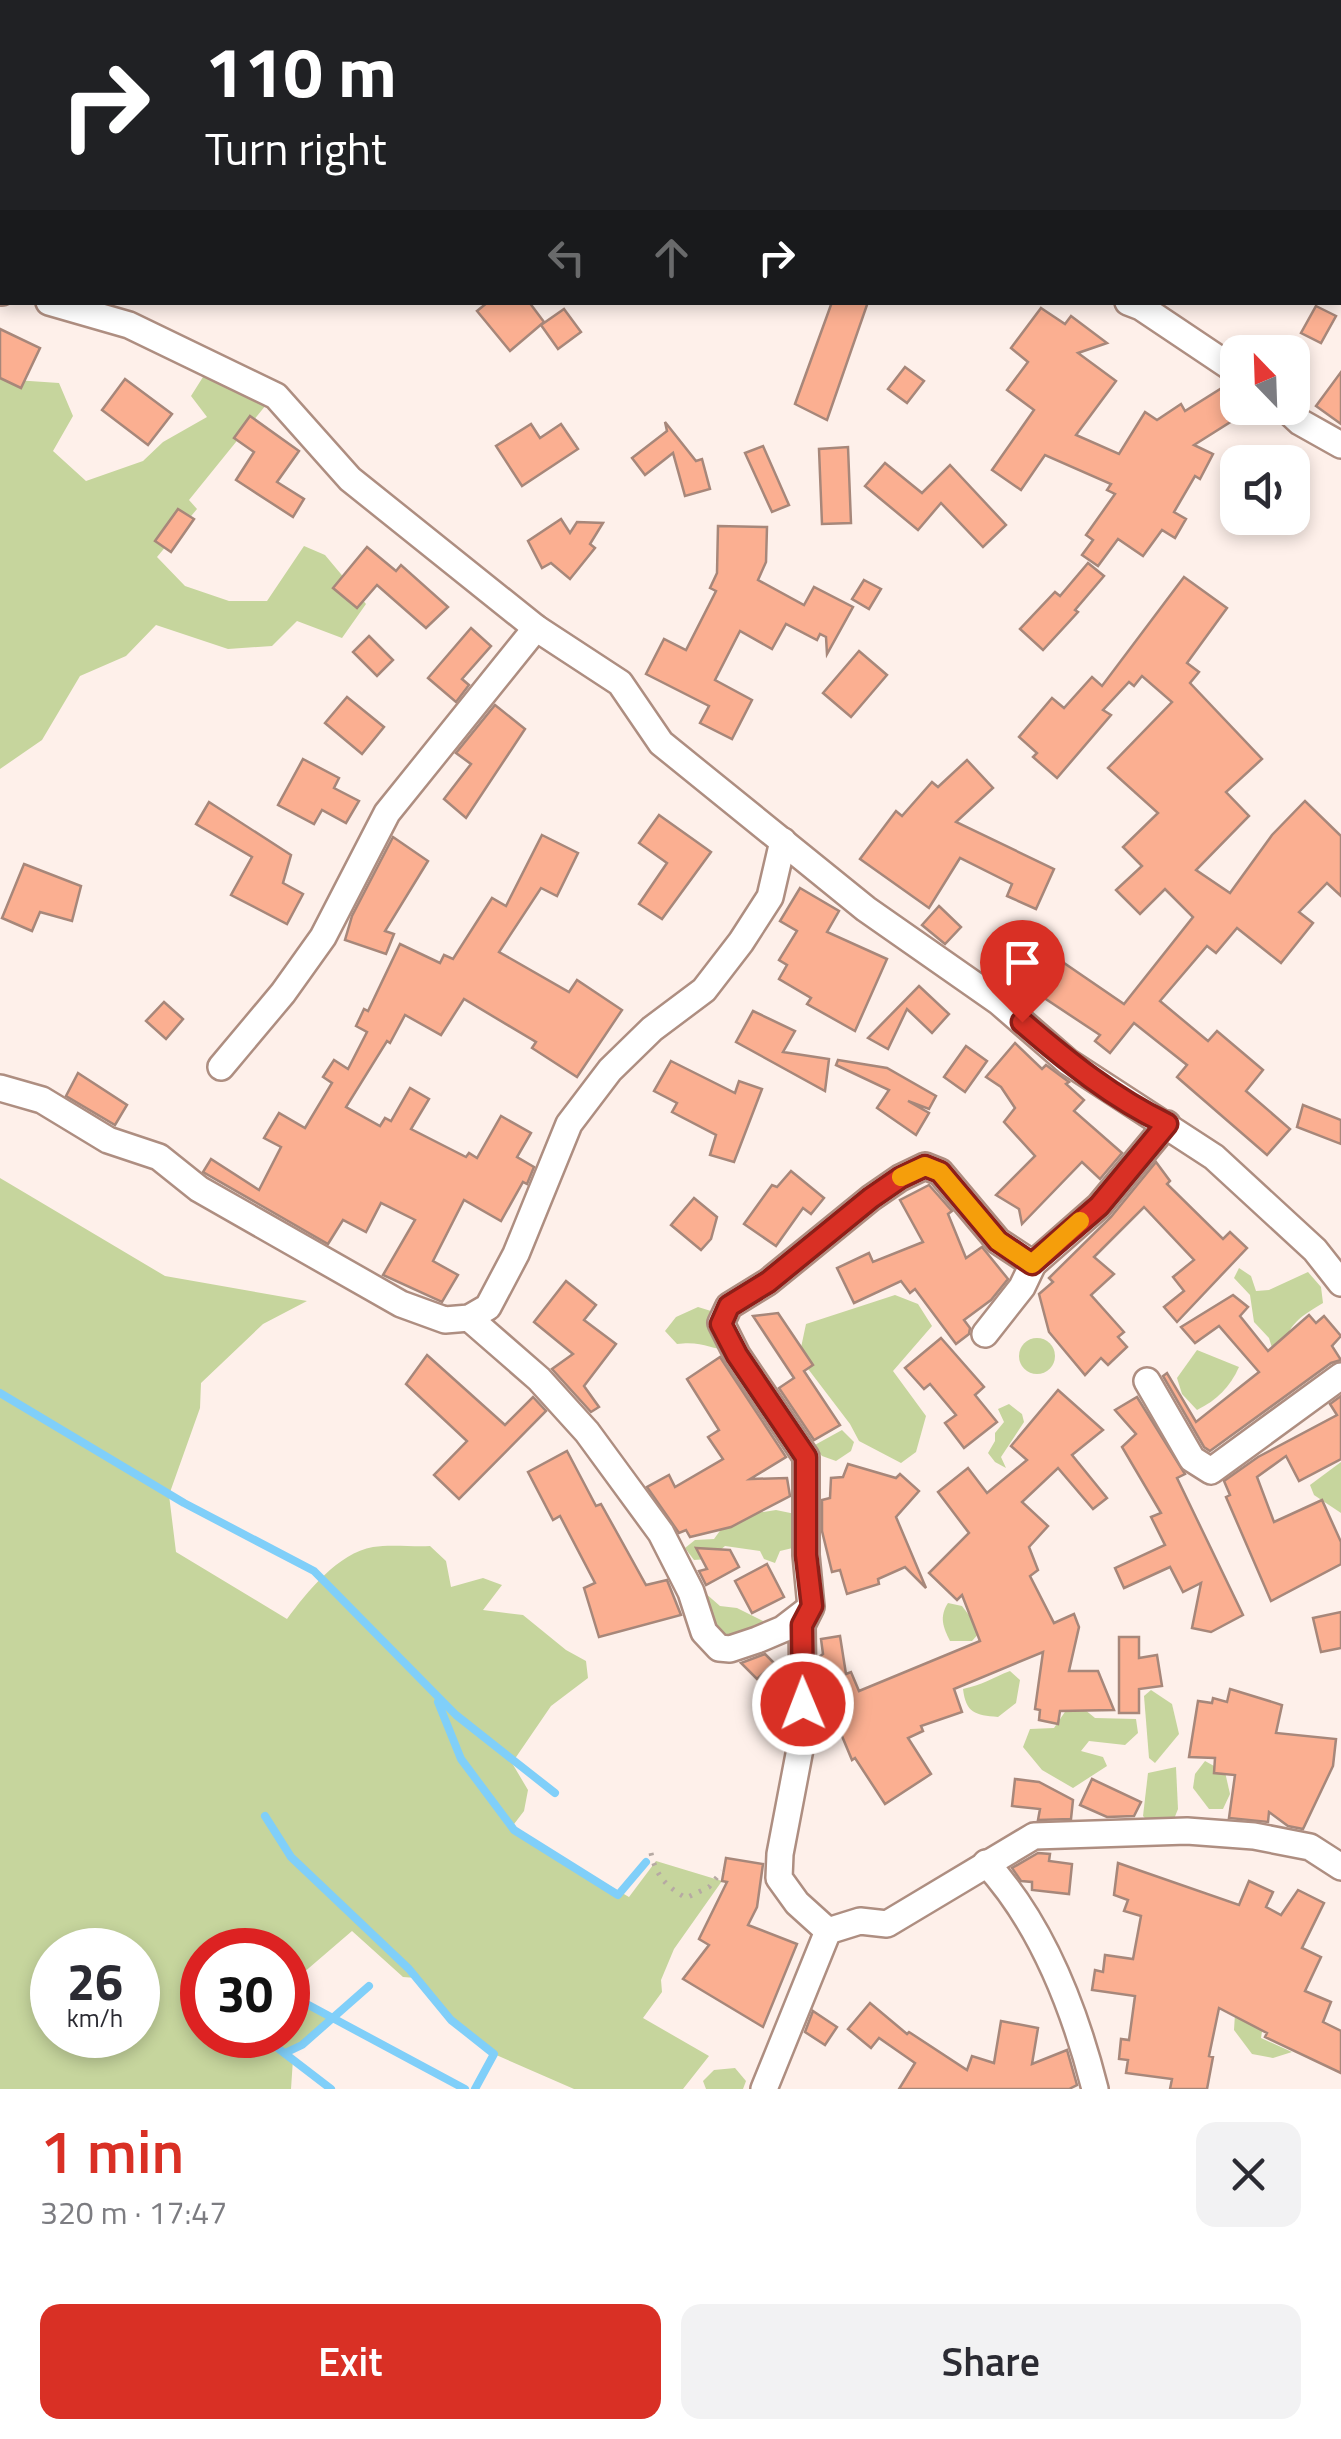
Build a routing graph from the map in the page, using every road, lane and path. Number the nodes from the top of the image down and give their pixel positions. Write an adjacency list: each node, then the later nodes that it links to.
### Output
1 (71, 305): 3 (street)
2 (1136, 305): 4 (street)
3 (134, 314): 7 (street)
4 (1220, 360)
5 (1305, 425): 6 (street)
6 (1341, 445)
7 (536, 628): 8 (street); 9 (street)
8 (783, 841): 11 (street); 14 (street)
9 (221, 1068)
10 (0, 1088): 14 (street)
11 (1167, 1124): 12 (street); 13 (street)
12 (1032, 1264): 15 (street); 18 (street)
13 (1341, 1283)
14 (470, 1318): 18 (street)
15 (985, 1334)
16 (1341, 1376): 17 (street)
17 (1147, 1381)
18 (812, 1606): 23 (street)
19 (651, 1853): 22 (path)
20 (986, 1863): 21 (street); 23 (street); 25 (street)
21 (1341, 1866)
22 (722, 1871)
23 (828, 1931): 24 (street)
24 (764, 2089)
25 (1095, 2089)

